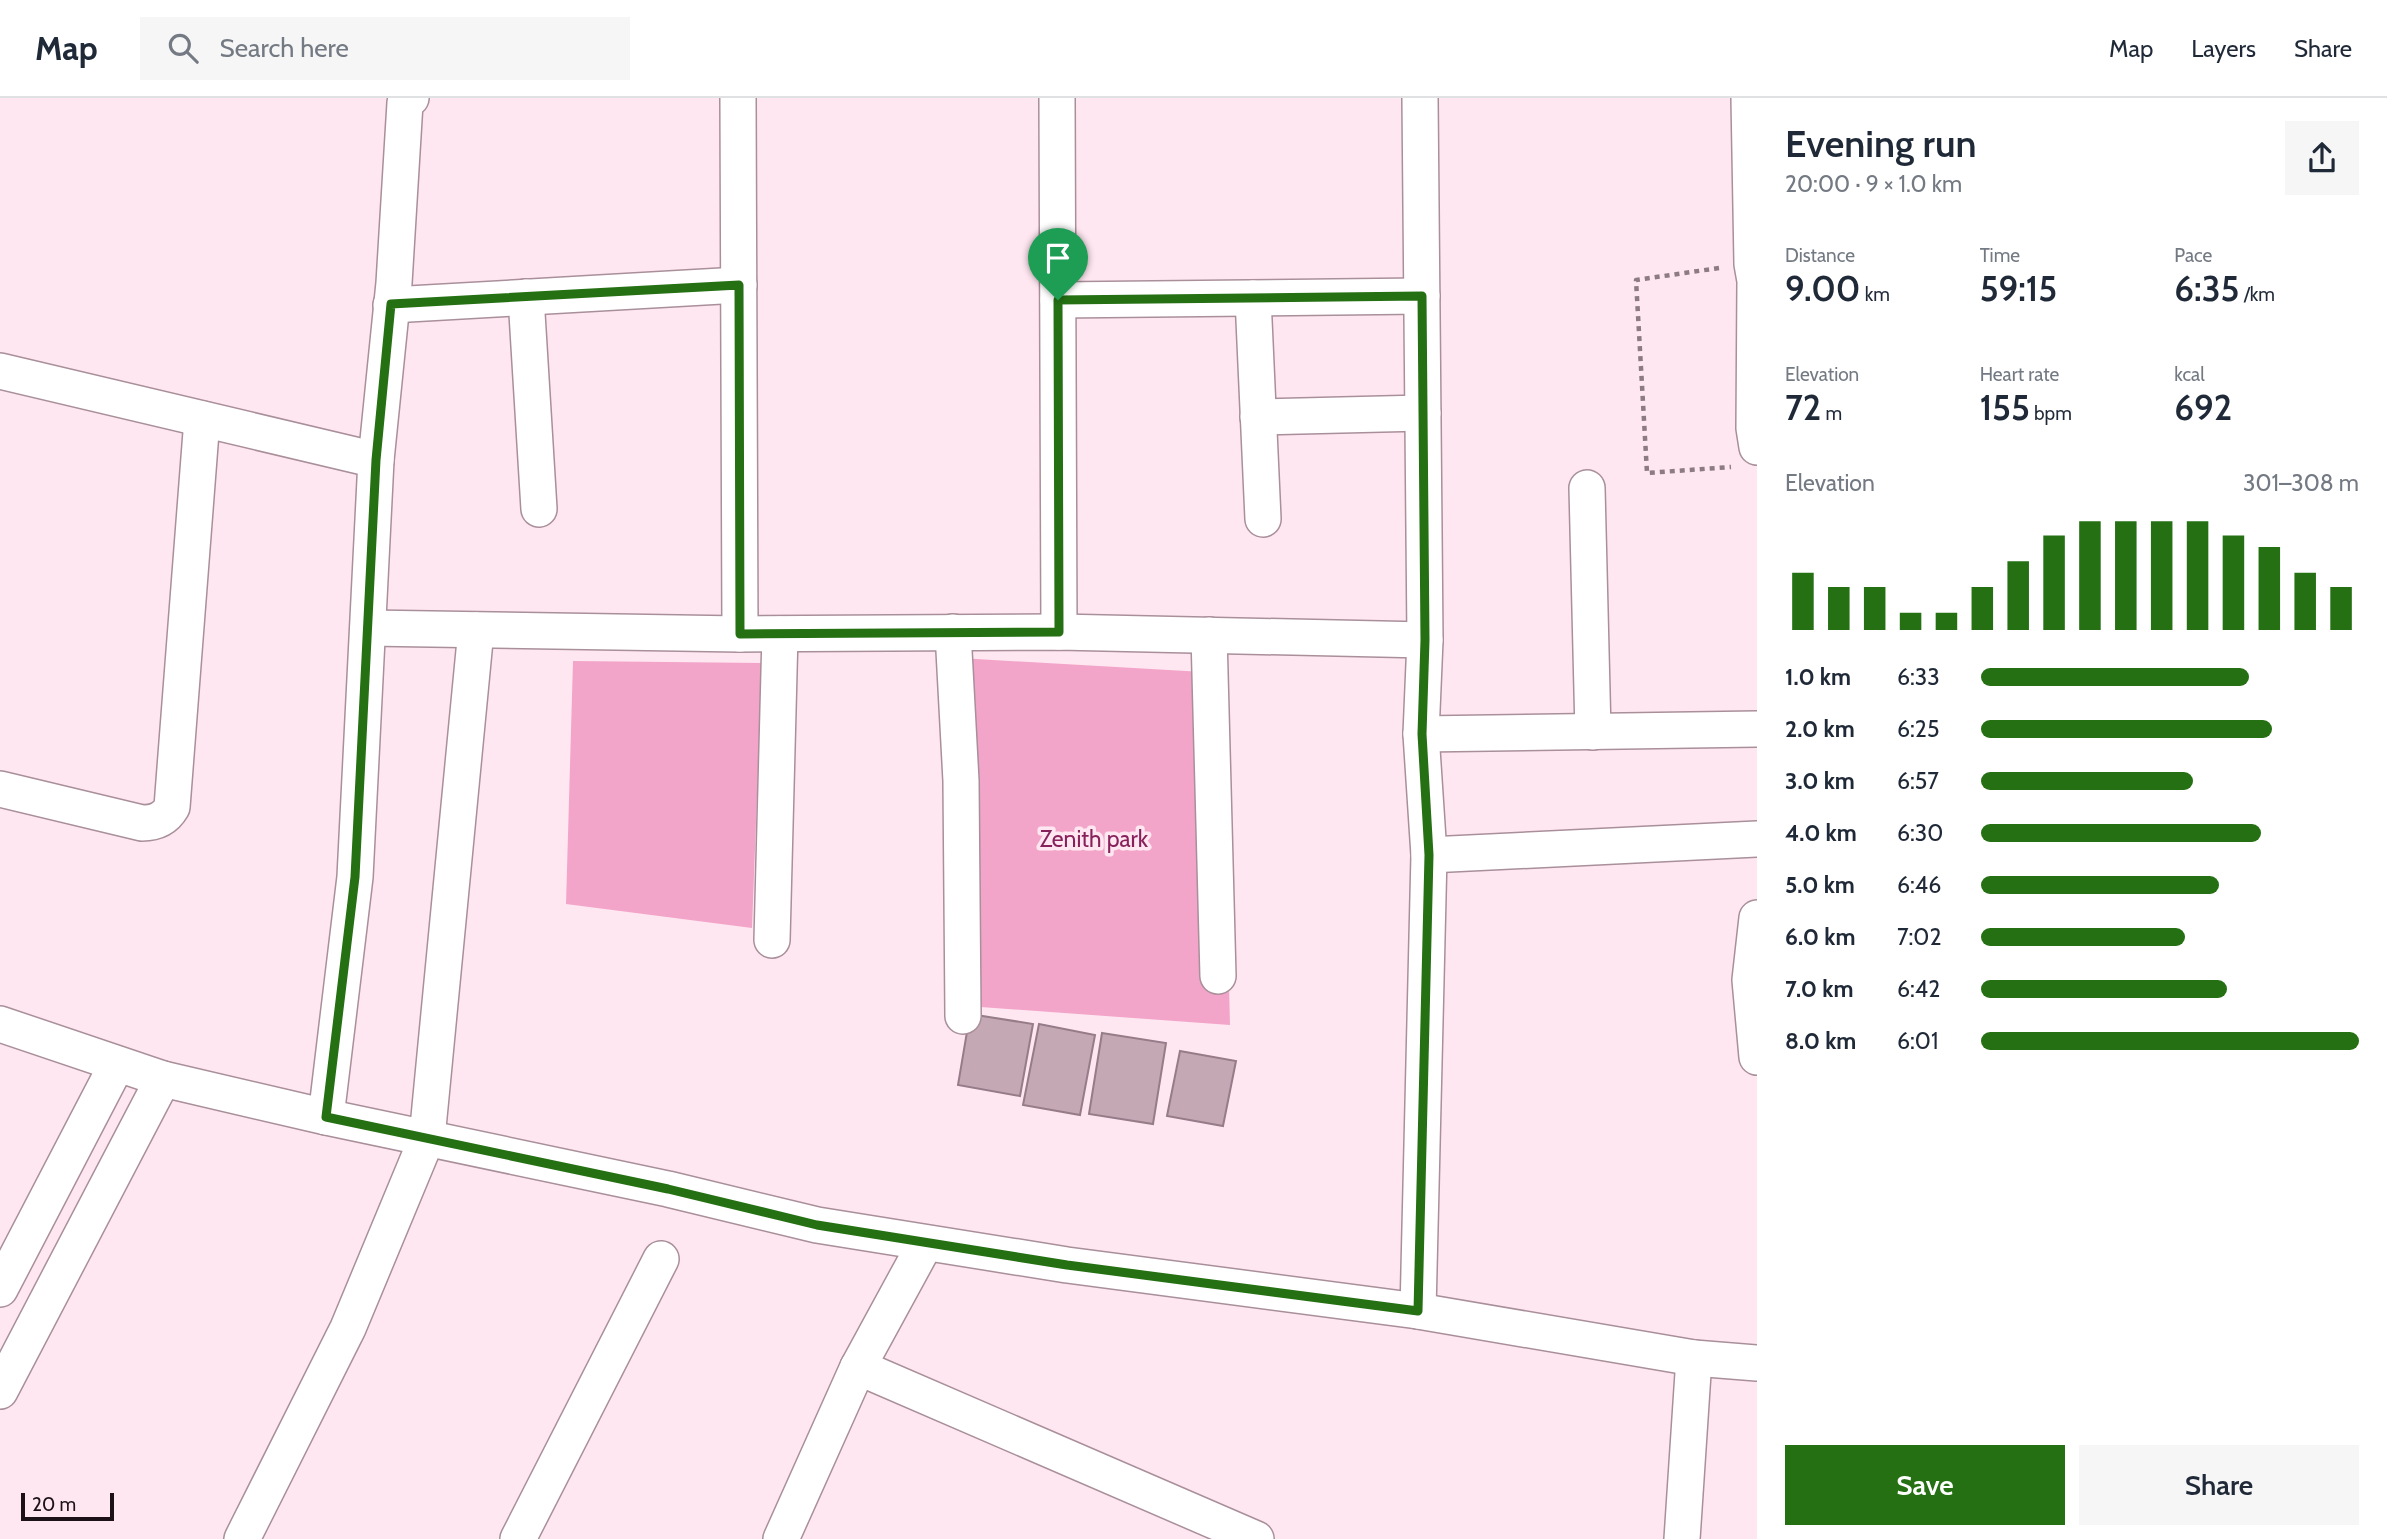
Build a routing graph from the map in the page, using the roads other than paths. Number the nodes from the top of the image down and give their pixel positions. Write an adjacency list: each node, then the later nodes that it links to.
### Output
1 (411, 98): 11 (street)
2 (738, 98): 6 (street)
3 (1057, 98): 10 (street)
4 (1420, 98): 7 (street)
5 (1749, 98): 16 (street)
6 (739, 285): 8 (street); 25 (street)
7 (1422, 296): 9 (street); 13 (street)
8 (526, 297): 11 (street); 19 (street)
9 (1253, 298): 10 (street); 14 (street)
10 (1058, 300): 24 (street)
11 (391, 304): 17 (street)
12 (1, 377): 15 (street)
13 (1423, 413): 14 (street); 28 (street)
14 (1258, 417): 20 (street)
15 (202, 419): 17 (street); 32 (street)
16 (1750, 456)
17 (376, 460): 21 (street)
18 (1587, 488): 30 (street)
19 (540, 509)
20 (1263, 519)
21 (368, 628): 22 (street); 44 (street)
22 (476, 630): 25 (street); 45 (street)
23 (953, 632): 24 (street); 26 (street); 39 (street)
24 (1059, 632): 27 (street)
25 (740, 634): 26 (street)
26 (780, 634): 36 (street)
27 (1209, 635): 28 (street); 37 (street)
28 (1425, 640): 31 (street)
29 (1757, 729): 30 (street)
30 (1593, 732): 31 (street)
31 (1422, 734): 34 (street)
32 (0, 789)
33 (1757, 838): 34 (street)
34 (1429, 855): 49 (street)
35 (1757, 918): 38 (street)
36 (772, 940)
37 (1218, 976)
38 (1753, 981): 41 (street)
39 (963, 1016)
40 (0, 1024): 42 (street)
41 (1757, 1057)
42 (117, 1064): 43 (street); 48 (street)
43 (163, 1079): 44 (street); 53 (street)
44 (326, 1117): 45 (street)
45 (427, 1138): 46 (street); 54 (street)
46 (925, 1244): 49 (street); 52 (street)
47 (662, 1259): 55 (street)
48 (0, 1290)
49 (1418, 1311): 50 (street)
50 (1694, 1358): 51 (street); 58 (street)
51 (1757, 1363)
52 (858, 1367): 56 (street); 57 (street)
53 (0, 1391)
54 (242, 1539)
55 (519, 1539)
56 (781, 1539)
57 (1256, 1539)
58 (1682, 1539)

